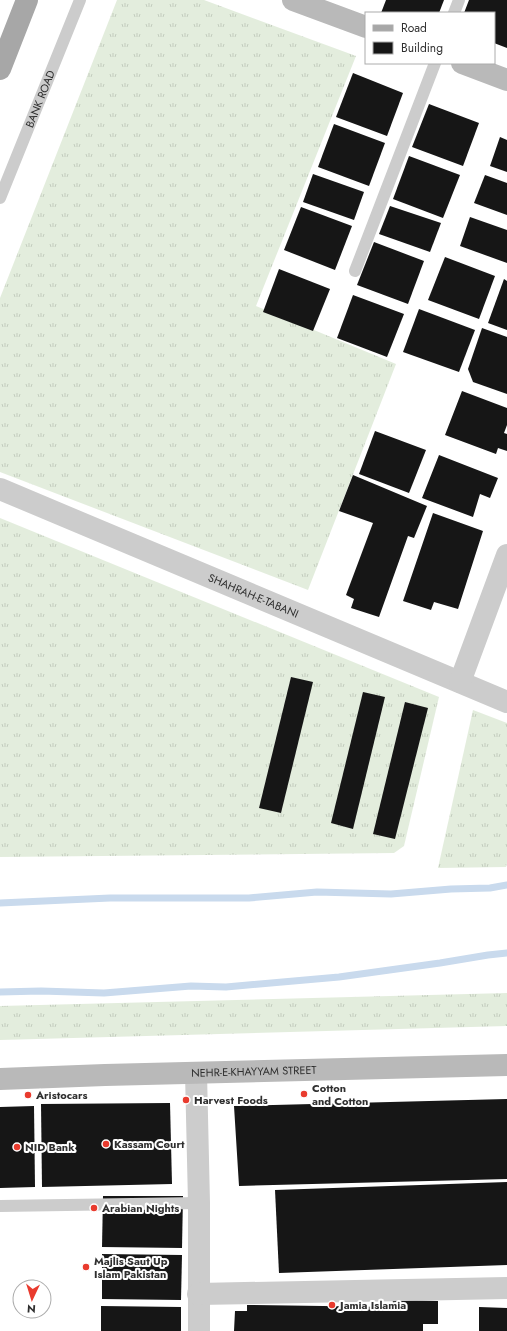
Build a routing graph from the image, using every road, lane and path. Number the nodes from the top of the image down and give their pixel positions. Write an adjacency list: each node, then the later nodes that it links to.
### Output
1 (27, 0): 9 (main road)
2 (80, 0): 11 (lane, BANK ROAD)
3 (293, 0): 6 (street)
4 (459, 0): 5 (lane)
5 (454, 12)
6 (365, 27)
7 (435, 64): 12 (lane)
8 (465, 64): 10 (street)
9 (0, 69)
10 (507, 80)
11 (0, 198)
12 (355, 271)
13 (0, 489): 15 (street, SHAHRAH-E-TABANI)
14 (507, 555): 15 (street)
15 (460, 682): 16 (street, SHAHRAH-E-TABANI)
16 (507, 702)
17 (507, 1065): 18 (street, NEHR-E-KHAYYAM STREET)
18 (196, 1073): 19 (street, NEHR-E-KHAYYAM STREET); 20 (street)
19 (0, 1079)
20 (199, 1203): 21 (lane); 23 (street)
21 (0, 1206)
22 (507, 1288): 23 (street)
23 (198, 1294): 24 (street)
24 (199, 1331)

